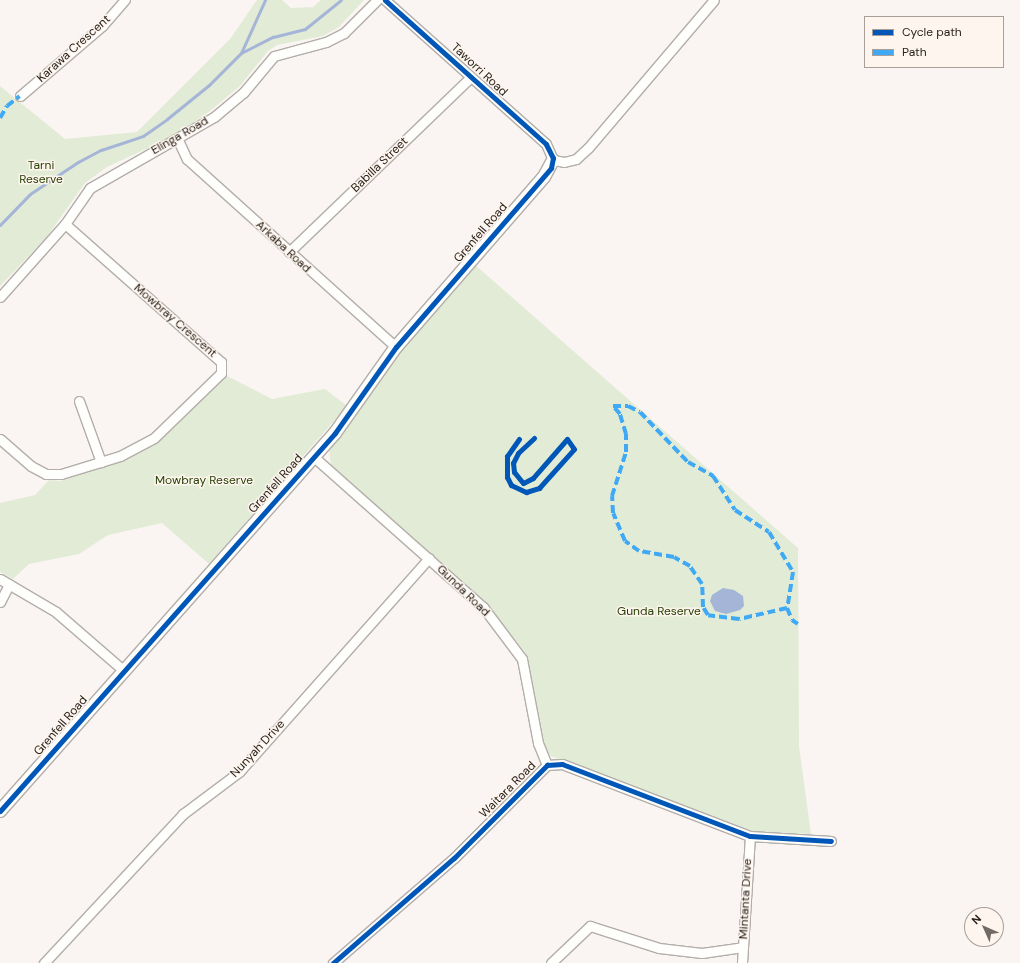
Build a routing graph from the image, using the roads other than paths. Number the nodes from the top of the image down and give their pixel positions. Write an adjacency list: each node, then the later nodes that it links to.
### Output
1 (125, 0): 6 (street, Karawa Crescent)
2 (377, 0): 7 (street, Elinga Road)
3 (384, 0): 5 (street, Taworri Road)
4 (714, 0): 8 (street)
5 (471, 77): 8 (street, Taworri Road); 10 (street, Babilla Street)
6 (20, 96)
7 (178, 140): 9 (street, Elinga Road); 10 (street, Arkaba Road)
8 (553, 160): 12 (street, Grenfell Road)
9 (65, 224): 11 (street, Elinga Road); 16 (street, Mowbray Crescent)
10 (289, 252): 12 (street, Arkaba Road)
11 (0, 297)
12 (396, 347): 15 (street, Grenfell Road)
13 (79, 401): 16 (street)
14 (0, 440): 16 (street, Mowbray Crescent)
15 (314, 457): 17 (street, Gunda Road); 21 (street, Grenfell Road)
16 (101, 462)
17 (429, 558): 22 (street, Gunda Road); 27 (street, Nunyah Drive)
18 (0, 579): 19 (street)
19 (9, 584): 20 (street); 21 (street)
20 (0, 602)
21 (124, 671): 23 (street, Grenfell Road)
22 (548, 765): 24 (street, Waitara Road); 28 (street, Waitara Road)
23 (0, 811)
24 (750, 836): 25 (street, Waitara Road); 26 (street, Mintanta Drive)
25 (831, 841)
26 (743, 947): 29 (street); 30 (street, Mintanta Drive)
27 (44, 963)
28 (332, 963)
29 (551, 963)
30 (742, 963)

